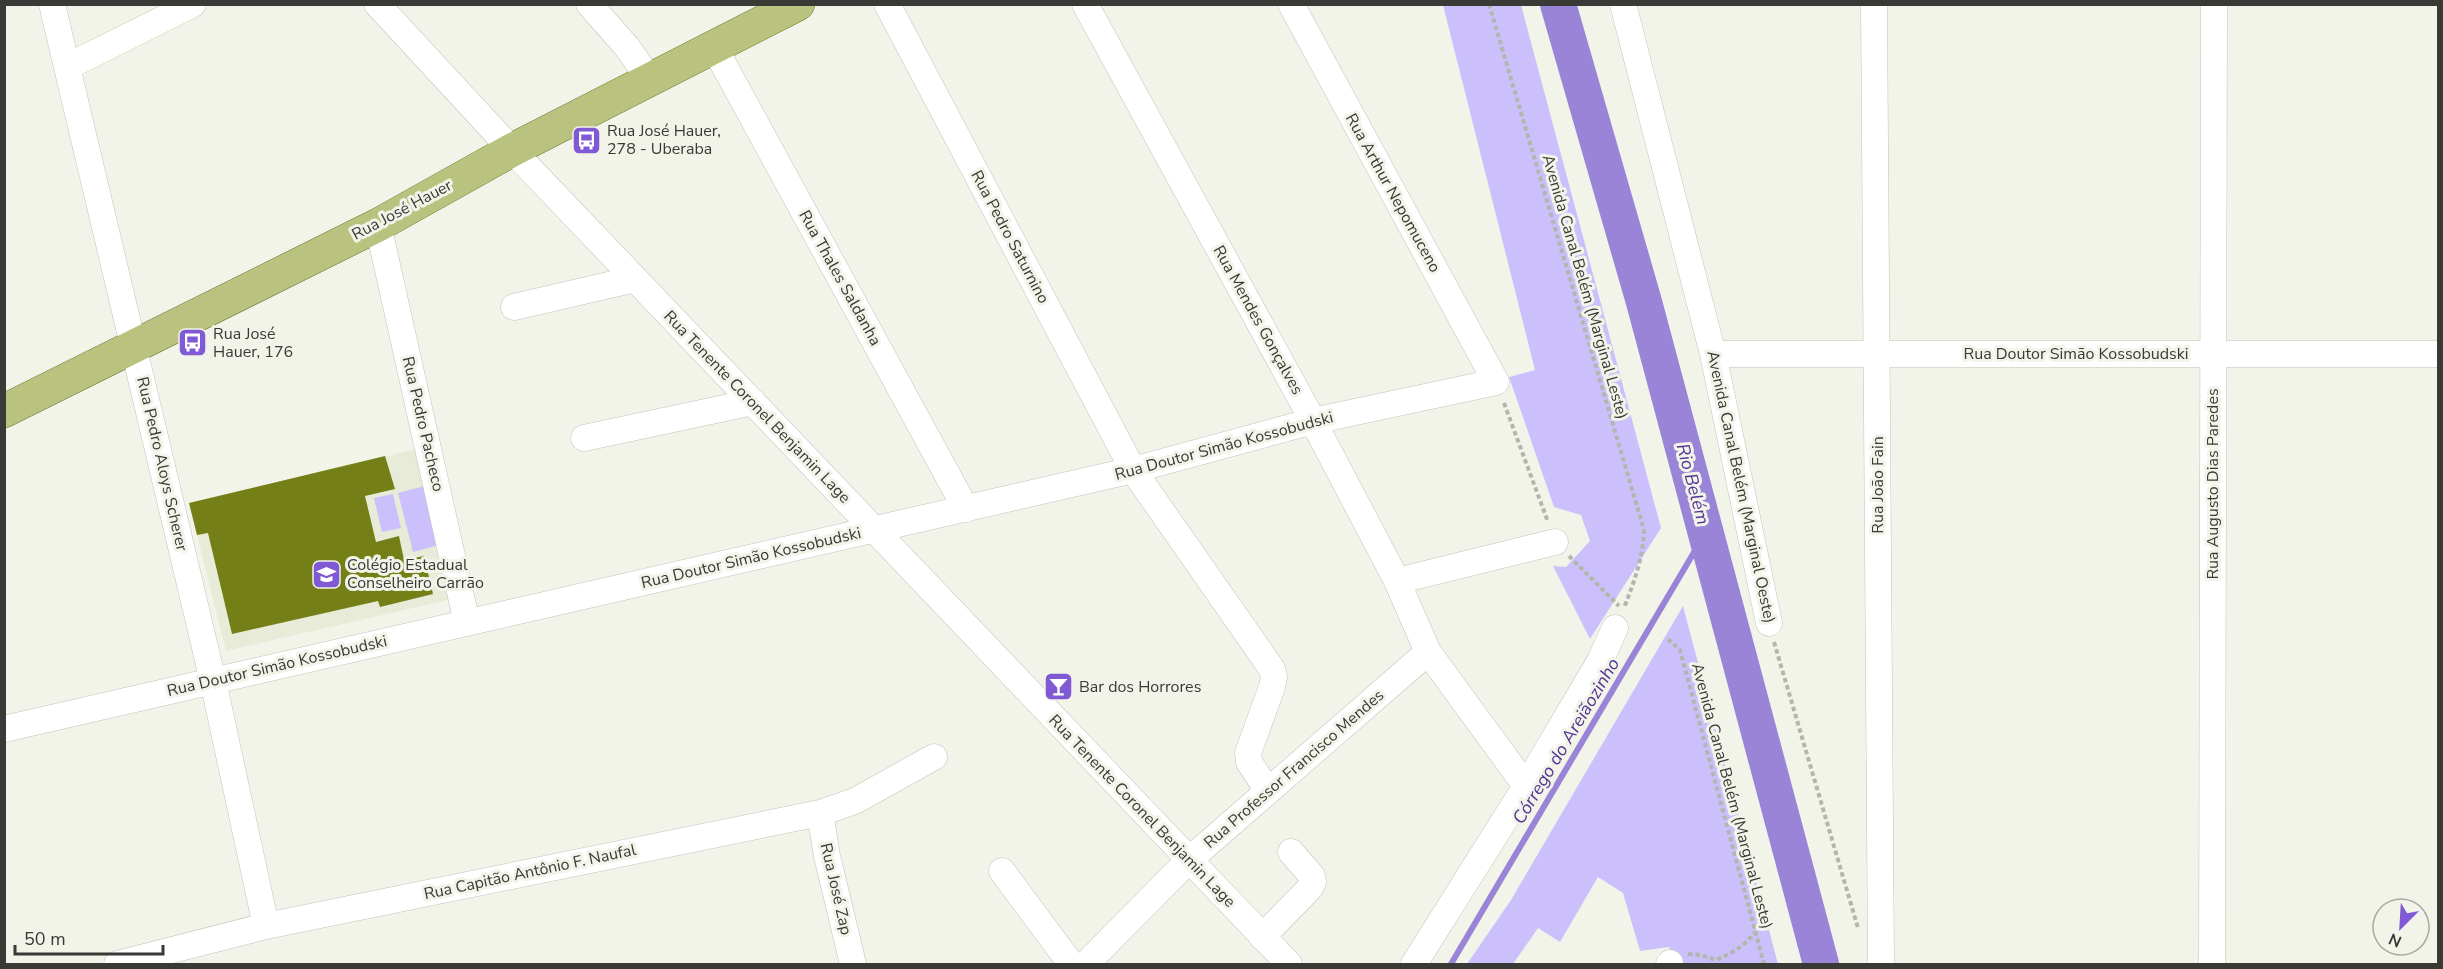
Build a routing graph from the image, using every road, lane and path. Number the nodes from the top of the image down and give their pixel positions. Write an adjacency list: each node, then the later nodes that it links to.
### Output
1 (52, 4): 14 (street, Rua Pedro Aloys Scherer)
2 (193, 4): 14 (street)
3 (377, 4): 16 (street, Rua Tenente Coronel Benjamin Lage)
4 (589, 4): 15 (street)
5 (798, 4): 13 (main road, Rua José Hauer)
6 (887, 4): 30 (street, Rua Pedro Saturnino)
7 (1085, 4): 28 (street, Rua Mendes Gonçalves)
8 (1291, 4): 25 (street, Rua Arthur Nepomuceno)
9 (1489, 4): 35 (path, Avenida Canal Belém (Marginal Leste))
10 (1623, 4): 21 (street, Avenida Canal Belém (Marginal Oeste))
11 (1874, 4): 22 (street, Rua João Fain)
12 (2214, 4): 23 (street, Rua Augusto Dias Paredes)
13 (714, 47): 15 (main road, Rua José Hauer); 31 (street, Rua Thales Saldanha)
14 (67, 67): 20 (street, Rua Pedro Aloys Scherer)
15 (650, 80): 16 (main road, Rua José Hauer)
16 (512, 150): 17 (main road, Rua José Hauer); 18 (street, Rua Tenente Coronel Benjamin Lage)
17 (378, 225): 20 (main road, Rua José Hauer); 36 (street, Rua Pedro Pacheco)
18 (635, 279): 19 (street); 26 (street, Rua Tenente Coronel Benjamin Lage)
19 (514, 307)
20 (134, 345): 27 (main road, Rua José Hauer); 40 (street, Rua Pedro Aloys Scherer)
21 (1713, 354): 22 (street, Rua Doutor Simão Kossobudski); 37 (street, Avenida Canal Belém (Marginal Oeste))
22 (1877, 354): 23 (street, Rua Doutor Simão Kossobudski); 61 (street, Rua João Fain)
23 (2213, 354): 24 (street, Rua Doutor Simão Kossobudski); 62 (street, Rua Augusto Dias Paredes)
24 (2439, 354)
25 (1496, 382): 28 (street, Rua Doutor Simão Kossobudski); 33 (path)
26 (753, 402): 29 (street); 32 (street, Rua Tenente Coronel Benjamin Lage)
27 (4, 411)
28 (1313, 421): 30 (street, Rua Doutor Simão Kossobudski); 34 (street, Rua Mendes Gonçalves)
29 (584, 438)
30 (1133, 470): 31 (street, Rua Doutor Simão Kossobudski); 44 (street, Rua Pedro Saturnino)
31 (966, 509): 32 (street, Rua Doutor Simão Kossobudski)
32 (874, 530): 36 (street, Rua Doutor Simão Kossobudski); 47 (street, Rua Tenente Coronel Benjamin Lage)
33 (1555, 542): 34 (street); 35 (path)
34 (1397, 581): 39 (street, Rua Mendes Gonçalves)
35 (1619, 619): 43 (street)
36 (467, 623): 40 (street, Rua Doutor Simão Kossobudski)
37 (1769, 624): 52 (path, Avenida Canal Belém (Marginal Oeste))
38 (1668, 639): 50 (path, Avenida Canal Belém (Marginal Leste))
39 (1428, 652): 43 (street, Rua Mendes Gonçalves); 44 (street, Rua Professor Francisco Mendes)
40 (213, 681): 41 (street, Rua Doutor Simão Kossobudski); 49 (street, Rua Pedro Aloys Scherer)
41 (4, 729)
42 (934, 757): 45 (street, Rua Capitão Antônio F. Naufal)
43 (1526, 786): 58 (street)
44 (1268, 791): 47 (street, Rua Professor Francisco Mendes)
45 (820, 813): 49 (street, Rua Capitão Antônio F. Naufal); 54 (street, Rua José Zap)
46 (1291, 852): 51 (street)
47 (1189, 861): 51 (street, Rua Tenente Coronel Benjamin Lage); 56 (street, Rua Professor Francisco Mendes)
48 (1002, 871): 55 (street)
49 (266, 926): 53 (street, Rua Capitão Antônio F. Naufal)
50 (1755, 932): 59 (path); 60 (path, Avenida Canal Belém (Marginal Leste))
51 (1262, 936): 57 (street, Rua Tenente Coronel Benjamin Lage)
52 (1861, 937)
53 (117, 964)
54 (854, 964)
55 (1071, 964)
56 (1086, 964)
57 (1288, 964)
58 (1414, 964)
59 (1669, 964)
60 (1764, 964)
61 (1881, 964)
62 (2212, 964)

